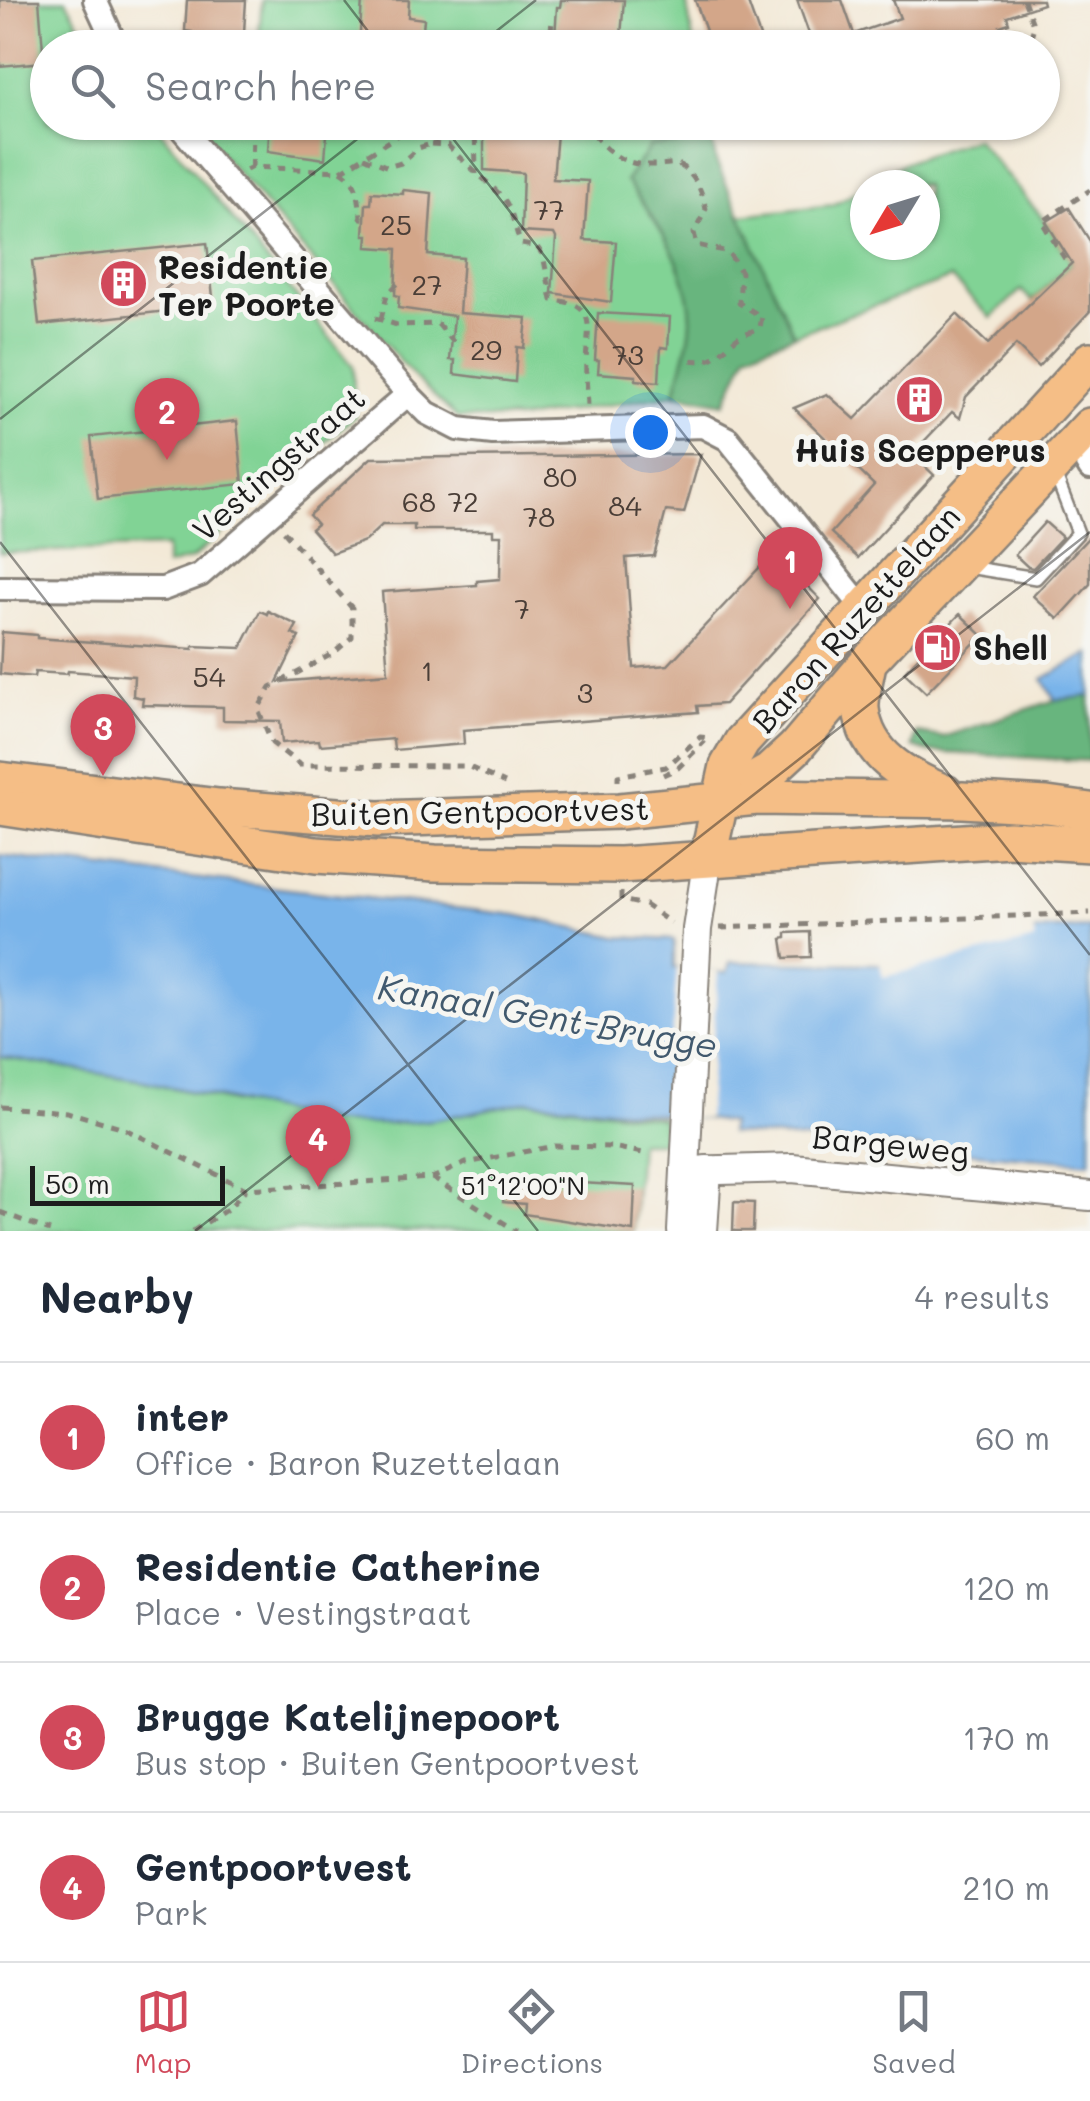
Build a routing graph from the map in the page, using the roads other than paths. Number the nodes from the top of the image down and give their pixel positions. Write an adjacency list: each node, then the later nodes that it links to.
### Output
1 (95, 0): 2 (street)
2 (109, 30)
3 (192, 140): 5 (street)
4 (1090, 360): 9 (main road, Baron Ruzettelaan)
5 (408, 394): 8 (street, Vestingstraat); 9 (street, Vestingstraat)
6 (1077, 450): 7 (main road, Baron Ruzettelaan); 7 (lane)
7 (959, 565): 10 (main road, Baron Ruzettelaan)
8 (0, 588)
9 (863, 608): 12 (main road, Baron Ruzettelaan)
10 (868, 662): 12 (main road, Baron Ruzettelaan); 13 (main road)
11 (0, 780): 12 (main road, Buiten Gentpoortvest)
12 (721, 799): 13 (main road, Buiten Gentpoortvest); 17 (main road, Baron Ruzettelaan)
13 (962, 800): 15 (main road)
14 (0, 807): 17 (main road, Buiten Gentpoortvest)
15 (1090, 811)
16 (1090, 844): 17 (main road, Buiten Gentpoortvest)
17 (708, 858): 18 (street, Baron Ruzettelaan)
18 (696, 1171): 19 (street, Bargeweg); 20 (street); 21 (street)
19 (1090, 1196)
20 (682, 1231)
21 (703, 1231)

